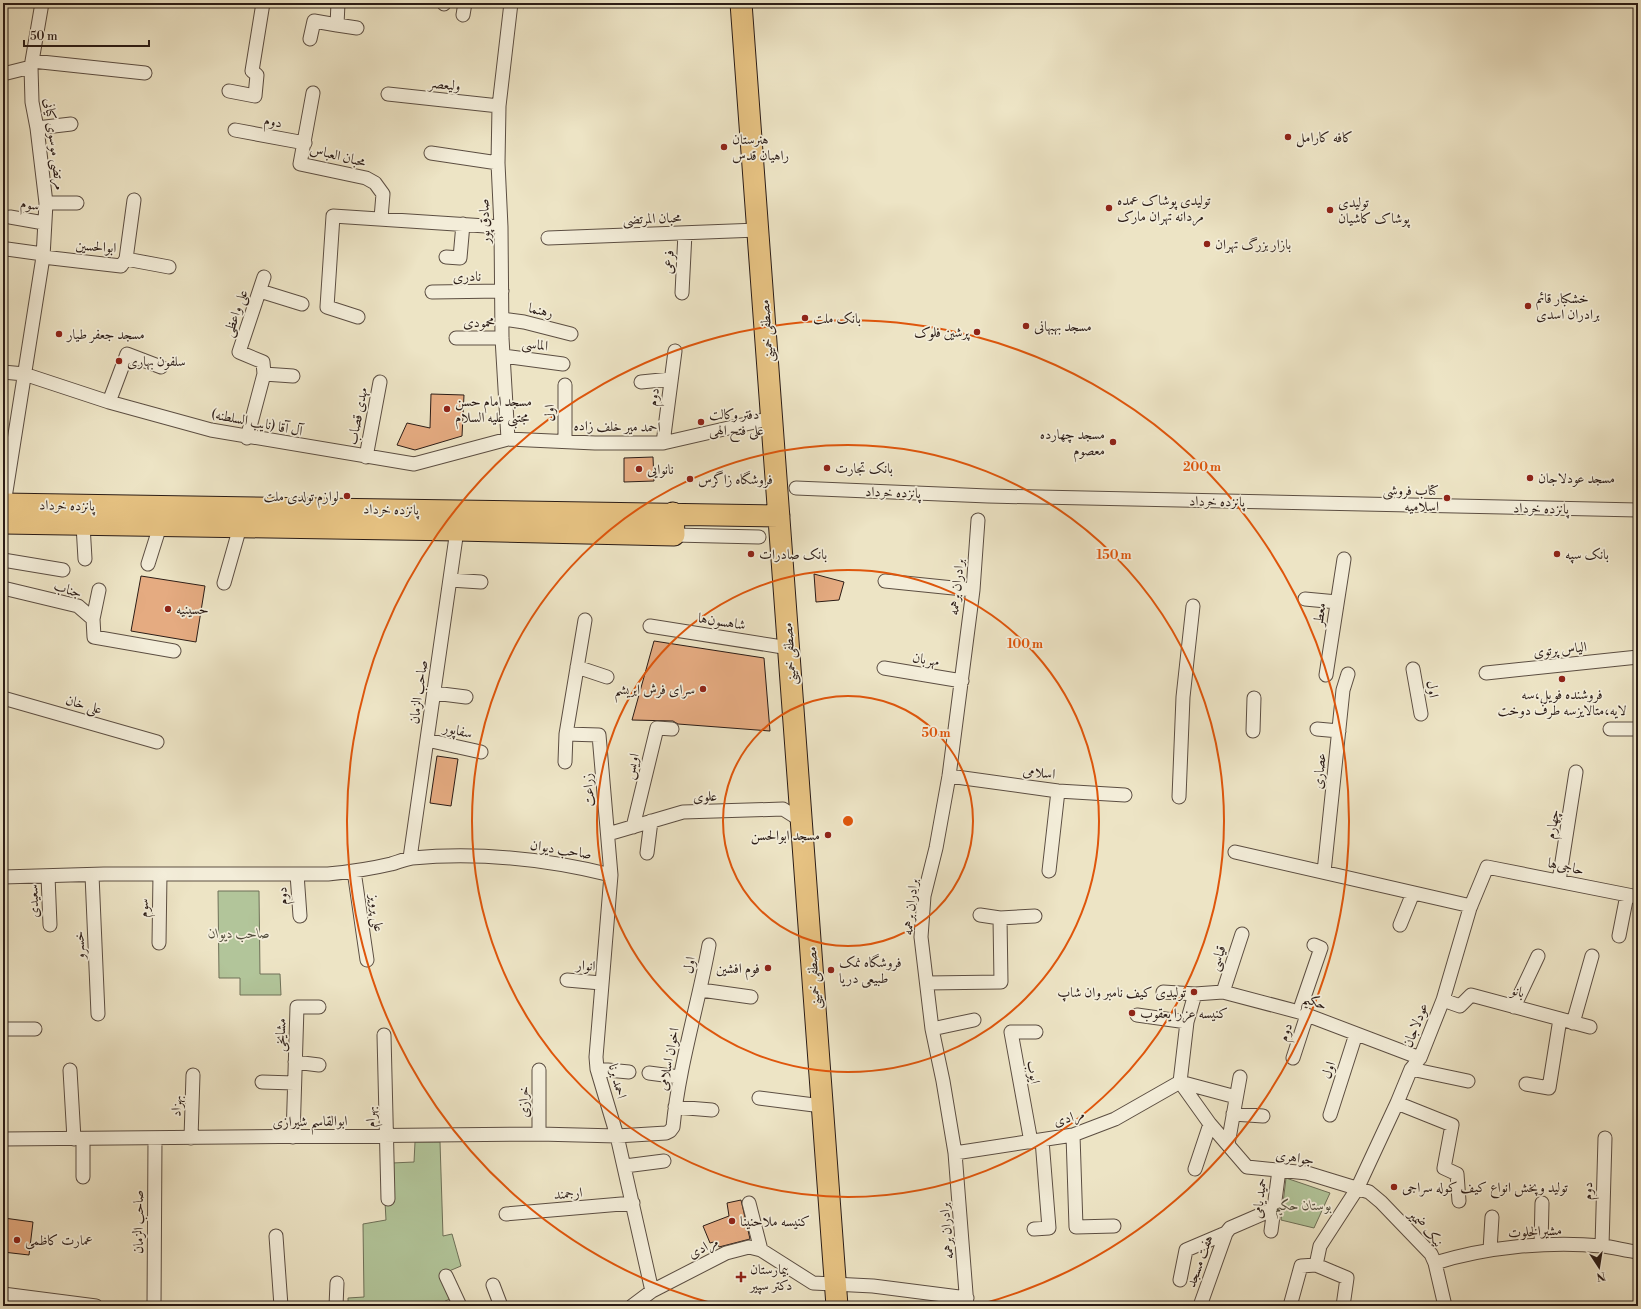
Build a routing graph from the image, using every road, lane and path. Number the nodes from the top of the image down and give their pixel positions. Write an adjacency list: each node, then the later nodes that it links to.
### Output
1 (42, 3): 9 (street, مرتضی موسوی کیانی)
2 (263, 3): 12 (street)
3 (338, 3): 6 (street)
4 (511, 3): 15 (street, صادق پور)
5 (741, 3): 30 (main road, مصطفی خمینی)
6 (337, 25): 7 (street); 8 (street)
7 (357, 28)
8 (310, 39)
9 (32, 64): 10 (street); 11 (street); 17 (street, مرتضی موسوی کیانی)
10 (145, 73)
11 (3, 74)
12 (229, 91)
13 (313, 93): 19 (street, محبان العباس)
14 (388, 94): 15 (street, ولیعصر)
15 (499, 106): 21 (street, صادق پور)
16 (70, 124): 17 (street)
17 (38, 128): 23 (street, مرتضی موسوی کیانی)
18 (235, 130): 19 (street, دوم)
19 (305, 143): 26 (street, محبان العباس)
20 (431, 153): 21 (street)
21 (498, 163): 29 (street, صادق پور)
22 (134, 200): 36 (street)
23 (46, 202): 24 (street); 27 (street, مرتضی موسوی کیانی)
24 (77, 203)
25 (10, 217): 27 (street, سوم)
26 (381, 218): 28 (street); 44 (street)
27 (44, 223): 34 (street, مرتضی موسوی کیانی)
28 (463, 224): 29 (street); 35 (street)
29 (501, 227): 40 (street, صادق پور)
30 (758, 230): 31 (street, محبان المرتضی); 62 (main road, مصطفی خمینی)
31 (685, 233): 32 (street, محبان المرتضی); 42 (street, فرعی)
32 (548, 238)
33 (7, 249): 34 (street)
34 (43, 256): 36 (street, ابوالحسین); 54 (street, مرتضی موسوی کیانی)
35 (446, 257)
36 (126, 259): 37 (street, ابوالحسین)
37 (169, 267)
38 (264, 277): 39 (street, علی واعظی)
39 (260, 291): 43 (street); 55 (street, علی واعظی)
40 (502, 291): 41 (street, نادری); 45 (street, صادق پور)
41 (432, 292)
42 (682, 293)
43 (302, 304)
44 (358, 317)
45 (503, 319): 46 (street, رهنما); 48 (street, صادق پور)
46 (571, 334)
47 (456, 338): 48 (street, محمودی)
48 (502, 338): 50 (street, صادق پور)
49 (675, 350): 57 (street, دوم)
50 (503, 356): 51 (street, الماسی); 64 (street, صادق پور)
51 (562, 364)
52 (161, 367): 61 (street)
53 (3, 372): 54 (street, آل آقا (نایب السلطنه))
54 (24, 374): 61 (street, آل آقا (نایب السلطنه)); 69 (street, مرتضی موسوی کیانی)
55 (264, 374): 56 (street); 63 (street)
56 (293, 376)
57 (671, 379): 59 (street, دوم); 66 (street, دوم)
58 (380, 382): 67 (street, مهدی قصاب)
59 (641, 382)
60 (565, 385): 65 (street, اول)
61 (109, 402): 63 (street, آل آقا (نایب السلطنه))
62 (772, 418): 66 (street, احمد میر خلف زاده); 72 (main road, مصطفی خمینی)
63 (247, 438): 67 (street, آل آقا (نایب السلطنه))
64 (508, 439): 65 (street, احمد میر خلف زاده); 67 (street, آل آقا (نایب السلطنه))
65 (565, 441): 66 (street, احمد میر خلف زاده)
66 (663, 443)
67 (366, 457)
68 (796, 488): 70 (street, پانزده خرداد)
69 (3, 510): 73 (main road, پانزده خرداد); 75 (main road, پانزده خرداد)
70 (1638, 510)
71 (673, 513): 72 (main road, پانزده خرداد); 73 (main road, پانزده خرداد); 79 (main road)
72 (779, 516): 99 (main road, مصطفی خمینی)
73 (282, 518): 77 (main road, پانزده خرداد); 78 (main road, پانزده خرداد)
74 (978, 520): 92 (street, برادران برهمه)
75 (83, 525): 76 (main road, پانزده خرداد); 83 (street)
76 (160, 526): 77 (main road, پانزده خرداد); 84 (street)
77 (240, 527): 89 (street)
78 (457, 530): 79 (main road, پانزده خرداد); 86 (street, صاحب الزمان)
79 (674, 535): 80 (street, پانزده خرداد)
80 (759, 537)
81 (1344, 559): 94 (street, معطر)
82 (3, 560): 85 (street)
83 (85, 560)
84 (148, 564)
85 (63, 570)
86 (450, 580): 88 (street); 110 (street, صاحب الزمان)
87 (885, 581): 92 (street)
88 (481, 582)
89 (224, 583)
90 (3, 588): 96 (street, جناب)
91 (99, 590): 96 (street)
92 (973, 590): 109 (street, برادران برهمه)
93 (1305, 599): 94 (street)
94 (1337, 602): 107 (street, معطر)
95 (1193, 606): 130 (street)
96 (94, 619): 100 (street)
97 (585, 620): 102 (street)
98 (650, 626): 99 (street, شاهسون‌ها)
99 (789, 648): 131 (main road, مصطفی خمینی)
100 (174, 651)
101 (1638, 657): 105 (street, الیاس پرتوی)
102 (577, 667): 108 (street); 121 (street)
103 (884, 668): 109 (street, مهربان)
104 (1413, 669): 114 (street, اول)
105 (1486, 673)
106 (1348, 674): 120 (street, عصاری)
107 (1326, 675)
108 (607, 677)
109 (962, 682): 127 (street, برادران برهمه)
110 (434, 693): 111 (street); 122 (street, صاحب الزمان)
111 (466, 697)
112 (3, 698): 123 (street, علی خان)
113 (1254, 698): 119 (street)
114 (1421, 714)
115 (672, 729): 133 (street, اویس)
116 (1317, 729): 120 (street)
117 (1610, 729): 118 (street)
118 (1638, 729)
119 (1253, 731)
120 (1339, 731): 141 (street, عصاری)
121 (566, 734): 125 (street); 134 (street, زراعت)
122 (428, 740): 124 (street, سفاپور); 137 (street, صاحب الزمان)
123 (157, 742)
124 (481, 752)
125 (565, 762)
126 (1576, 772): 148 (street, چهارم)
127 (949, 776): 128 (street, اسلامی); 168 (street, برادران برهمه)
128 (1058, 791): 129 (street, اسلامی); 140 (street)
129 (1125, 795)
130 (1179, 797)
131 (802, 821): 132 (street, علوی); 212 (main road, مصطفی خمینی)
132 (651, 822): 133 (street, علوی); 136 (street)
133 (633, 827): 134 (street, علوی)
134 (608, 834): 145 (street, زراعت)
135 (1235, 852): 141 (street)
136 (647, 853)
137 (410, 858): 139 (street, صاحب دیوان); 145 (street, صاحب دیوان)
138 (1487, 866): 148 (street, حاجی‌ها); 151 (street, عودلاجان)
139 (354, 871): 143 (street, صاحب دیوان); 165 (street, علی پرویز)
140 (1049, 871)
141 (1324, 872): 149 (street)
142 (160, 874): 143 (street, صاحب دیوان); 144 (street, صاحب دیوان); 160 (street, سوم)
143 (297, 874): 153 (street, دوم)
144 (92, 875): 146 (street, صاحب دیوان); 178 (street, خسرو)
145 (611, 875): 167 (street, احمد برنا)
146 (48, 876): 147 (street, صاحب دیوان); 156 (street, سعیدی)
147 (3, 877)
148 (1559, 881): 150 (street, حاجی‌ها)
149 (1413, 892): 151 (street); 157 (street)
150 (1633, 896): 159 (street)
151 (1471, 906): 174 (street, عودلاجان)
152 (980, 915): 155 (street)
153 (300, 916)
154 (1035, 916): 155 (street)
155 (1000, 918): 168 (street)
156 (50, 925)
157 (1400, 925)
158 (1242, 934): 171 (street, قیاسی)
159 (1619, 936)
160 (159, 943)
161 (709, 945): 169 (street, اول)
162 (1314, 946): 177 (street, دوم)
163 (1538, 956): 176 (street)
164 (1592, 956): 183 (street)
165 (368, 960)
166 (567, 980): 167 (street, انوار)
167 (601, 983): 195 (street, احمد برنا)
168 (928, 983): 187 (street, برادران برهمه)
169 (701, 990): 173 (street); 202 (street, اخوان اسلامی)
170 (1163, 992): 172 (street, حکیم)
171 (1223, 992): 172 (street, حکیم); 177 (street, حکیم)
172 (1195, 994): 182 (street)
173 (751, 997)
174 (1443, 1000): 176 (street, بانو); 192 (street, عودلاجان)
175 (319, 1007): 193 (street, مشایخی)
176 (1514, 1007): 180 (street, بانو)
177 (1303, 1013): 189 (street, حکیم); 191 (street, دوم)
178 (98, 1014)
179 (1137, 1015): 182 (street)
180 (1560, 1019): 183 (street, بانو); 208 (street)
181 (974, 1020): 187 (street)
182 (1187, 1022): 206 (street)
183 (1573, 1023): 184 (street, بانو)
184 (1590, 1027)
185 (3, 1029): 186 (street)
186 (35, 1029)
187 (932, 1029): 231 (street, برادران برهمه)
188 (1036, 1032): 229 (street, ایوب)
189 (1356, 1034): 192 (street, حکیم); 216 (street, اول)
190 (384, 1035): 221 (street, بهرام)
191 (1293, 1058)
192 (1420, 1058): 196 (street, عودلاجان)
193 (295, 1062): 194 (street, مشایخی); 207 (street, مشایخی)
194 (319, 1065)
195 (597, 1069): 199 (street); 222 (street, احمد برنا)
196 (1410, 1069): 204 (street); 211 (street, عودلاجان)
197 (70, 1070): 227 (street)
198 (539, 1070): 219 (street, خرازی)
199 (629, 1072)
200 (649, 1073): 202 (street)
201 (193, 1075): 223 (street, بهزاد)
202 (680, 1077): 213 (street, اخوان اسلامی)
203 (1240, 1077): 209 (street)
204 (1468, 1081)
205 (262, 1082): 207 (street)
206 (1180, 1082): 209 (street); 218 (street, جواهری); 220 (street, مرادی)
207 (294, 1083): 224 (street, مشایخی)
208 (1526, 1084)
209 (1236, 1097): 215 (street)
210 (759, 1098): 212 (street)
211 (1397, 1103): 237 (street, عودلاجان); 239 (street)
212 (822, 1106): 261 (main road, مصطفی خمینی)
213 (675, 1107): 214 (street); 222 (street, اخوان اسلامی)
214 (712, 1110)
215 (1233, 1114): 217 (street); 230 (street)
216 (1330, 1115)
217 (1263, 1116)
218 (1210, 1124): 230 (street, جواهری); 234 (street)
219 (539, 1134): 221 (street, ابوالقاسم شیرازی); 222 (street, ابوالقاسم شیرازی)
220 (1073, 1135): 229 (street, مرادی); 246 (street)
221 (387, 1136): 224 (street, ابوالقاسم شیرازی); 238 (street, بهرام)
222 (617, 1136): 233 (street, احمد برنا)
223 (191, 1138): 224 (street, ابوالقاسم شیرازی); 228 (street, ابوالقاسم شیرازی)
224 (293, 1138)
225 (1605, 1138): 252 (street, دوم)
226 (3, 1139): 227 (street, ابوالقاسم شیرازی)
227 (78, 1139): 228 (street, ابوالقاسم شیرازی); 236 (street)
228 (155, 1139): 268 (street, صاحب الزمان)
229 (1036, 1141): 231 (street, مرادی); 247 (street)
230 (1228, 1144): 235 (street, جواهری)
231 (955, 1153): 266 (street, برادران برهمه)
232 (664, 1162): 233 (street)
233 (625, 1166): 240 (street, احمد برنا)
234 (1195, 1169)
235 (1279, 1170): 237 (street, جواهری); 243 (street, حمید یامی)
236 (83, 1177)
237 (1358, 1189): 256 (street, نیک ضمیر); 257 (street)
238 (388, 1199)
239 (1459, 1201)
240 (633, 1203): 244 (street, ارجمند); 263 (street, احمد برنا)
241 (749, 1203): 253 (street)
242 (1542, 1203): 251 (street)
243 (1274, 1209): 248 (street, حمید یامی); 249 (street, هفت مسجد)
244 (506, 1214)
245 (1492, 1217): 254 (street)
246 (1114, 1226)
247 (1034, 1229)
248 (1271, 1231)
249 (1226, 1233): 259 (street); 275 (street, هفت مسجد)
250 (276, 1236): 269 (street)
251 (1540, 1245): 252 (street, مشیرالخلوت); 254 (street, مشیرالخلوت)
252 (1602, 1246): 255 (street, مشیرالخلوت)
253 (761, 1250): 261 (street, مرادی); 263 (street, مرادی)
254 (1490, 1250): 256 (street, مشیرالخلوت)
255 (1638, 1252)
256 (1435, 1263): 278 (street, نیک ضمیر)
257 (1316, 1265): 276 (street); 277 (street)
258 (446, 1276): 271 (street)
259 (1180, 1280)
260 (337, 1282): 270 (street)
261 (835, 1284): 266 (street, برادران برهمه); 274 (main road, مصطفی خمینی)
262 (493, 1285): 272 (street)
263 (652, 1292): 273 (street, مرادی)
264 (3, 1294): 265 (street)
265 (29, 1301): 267 (street)
266 (967, 1302)
267 (96, 1306)
268 (154, 1306)
269 (281, 1306)
270 (336, 1306)
271 (460, 1306)
272 (501, 1306)
273 (632, 1306)
274 (837, 1306)
275 (1200, 1306)
276 (1290, 1306)
277 (1343, 1306)
278 (1445, 1306)

